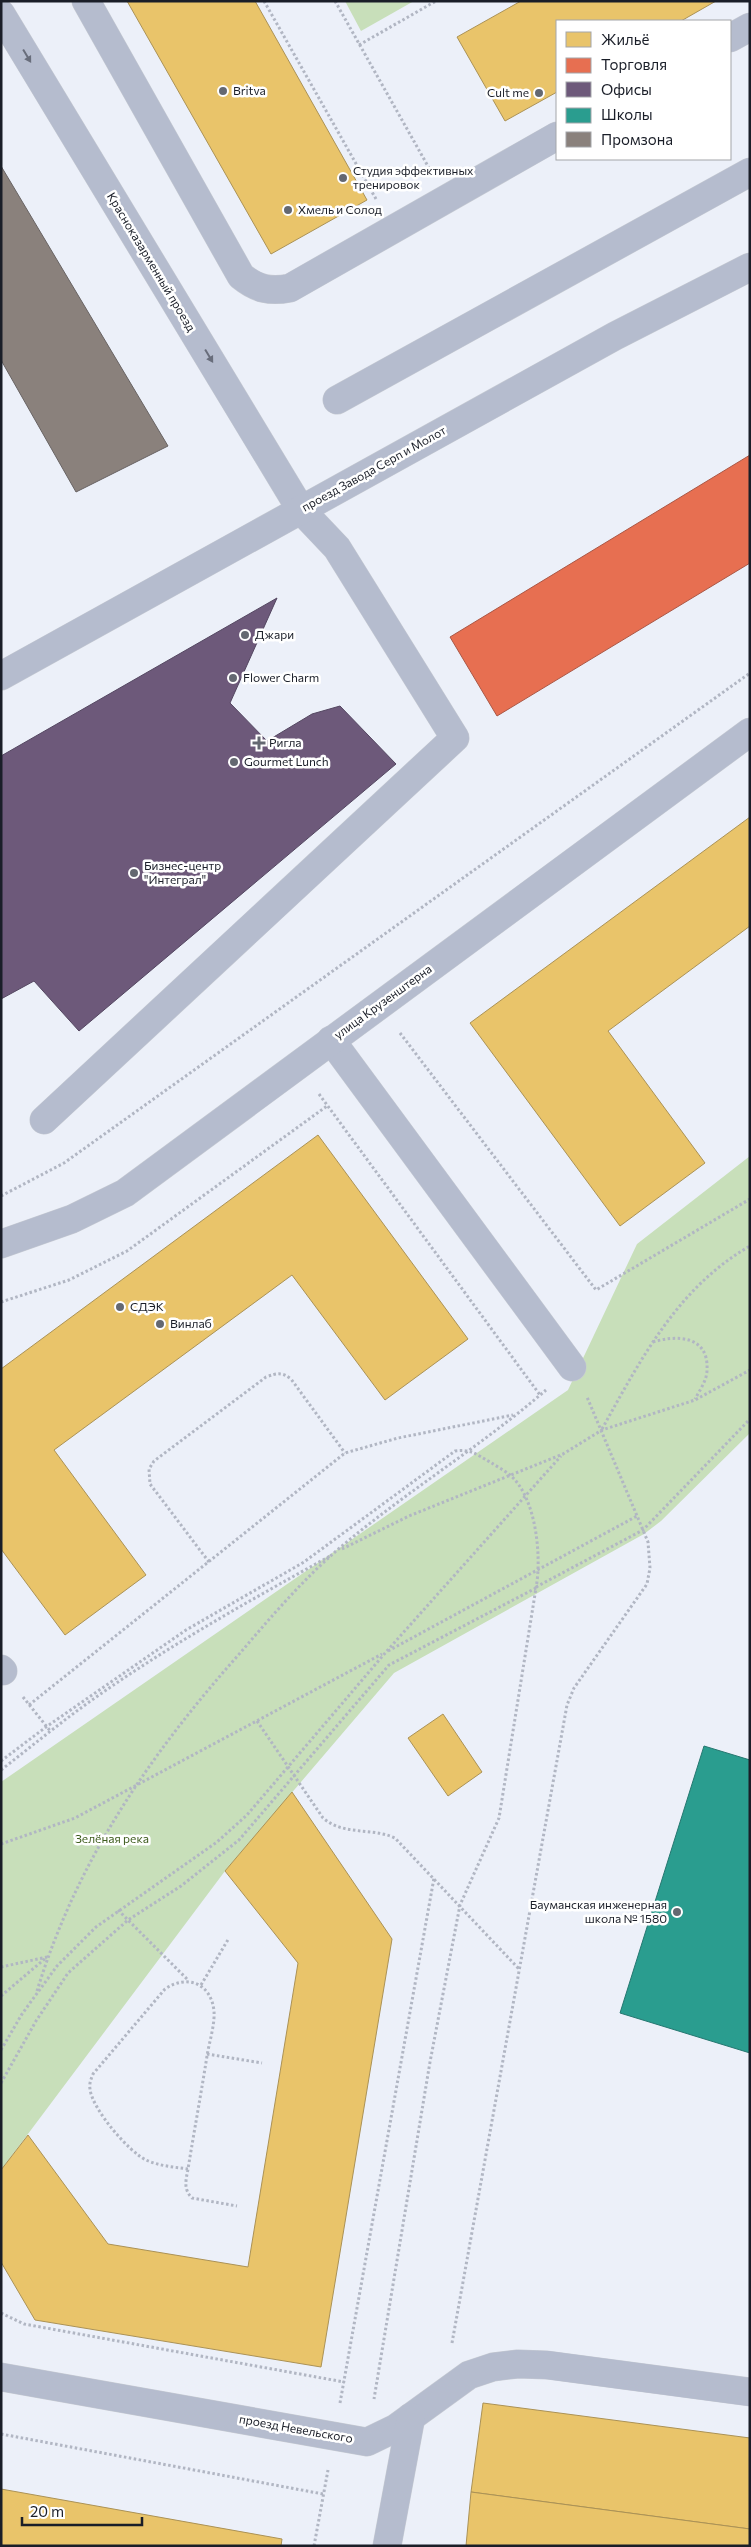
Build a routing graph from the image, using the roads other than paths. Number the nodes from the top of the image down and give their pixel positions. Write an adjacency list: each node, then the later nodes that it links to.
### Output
1 (86, 1): 5 (street)
2 (1, 14): 9 (street, Красноказарменный проезд, one-way to 9)
3 (750, 27): 4 (street)
4 (731, 37)
5 (556, 137)
6 (750, 172): 8 (street)
7 (750, 267): 9 (street, проезд Завода Серп и Молот)
8 (337, 400)
9 (301, 510): 10 (street, проезд Завода Серп и Молот); 13 (street, Красноказарменный проезд)
10 (1, 676)
11 (750, 732): 12 (street, улица Крузенштерна)
12 (332, 1040): 14 (street, улица Крузенштерна); 15 (street)
13 (44, 1120)
14 (1, 1244)
15 (572, 1367)
16 (1, 2377): 18 (street, проезд Невельского)
17 (750, 2392): 18 (street, проезд Невельского)
18 (410, 2417): 19 (street)
19 (387, 2546)

